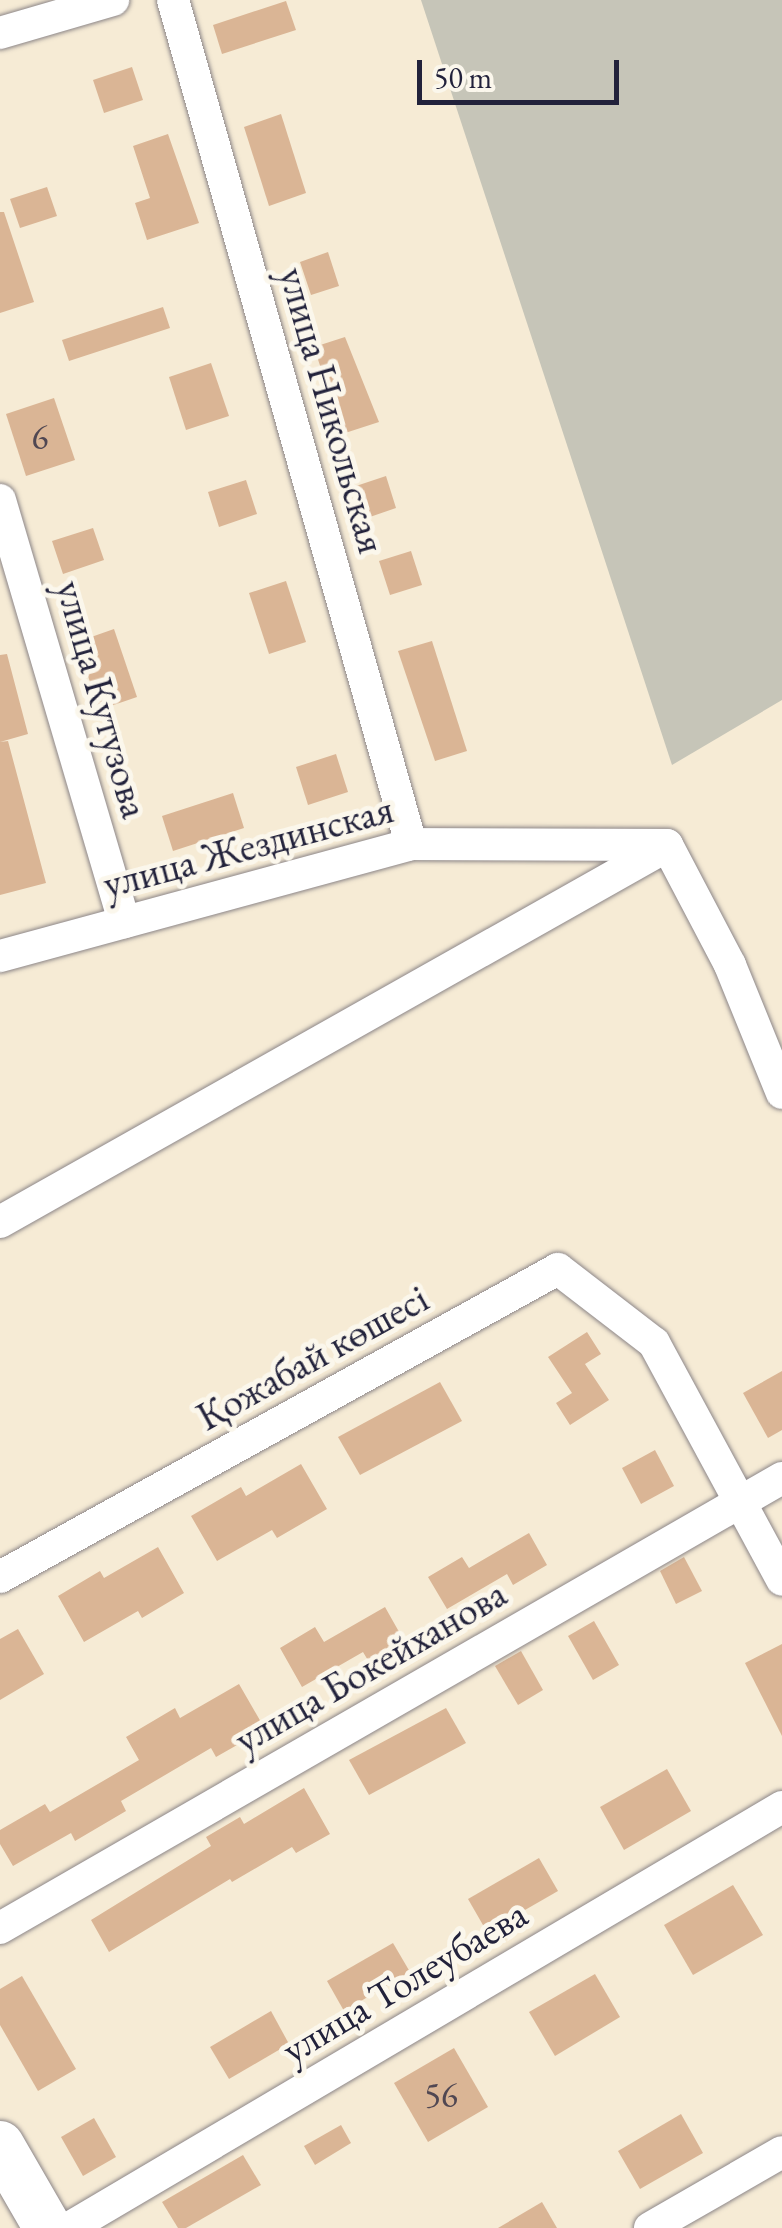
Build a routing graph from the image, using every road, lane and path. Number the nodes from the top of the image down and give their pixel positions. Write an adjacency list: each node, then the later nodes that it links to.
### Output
1 (113, 0): 3 (street)
2 (173, 0): 5 (street, улица Никольская)
3 (0, 33)
4 (0, 500): 7 (street, улица Кутузова)
5 (411, 844): 6 (street, улица Жездинская); 7 (street, улица Жездинская)
6 (667, 846): 9 (street); 10 (street)
7 (124, 922): 8 (street, улица Жездинская)
8 (0, 956)
9 (782, 1094)
10 (0, 1222)
11 (782, 1478): 12 (street, улица Бокейханова)
12 (738, 1503): 13 (street, Қожабай көшесі); 14 (street); 16 (street, улица Бокейханова)
13 (0, 1578)
14 (782, 1580)
15 (782, 1807): 20 (street, улица Толеубаева)
16 (0, 1928)
17 (0, 2144): 19 (street)
18 (782, 2152): 21 (street)
19 (48, 2228)
20 (69, 2228)
21 (650, 2228)

